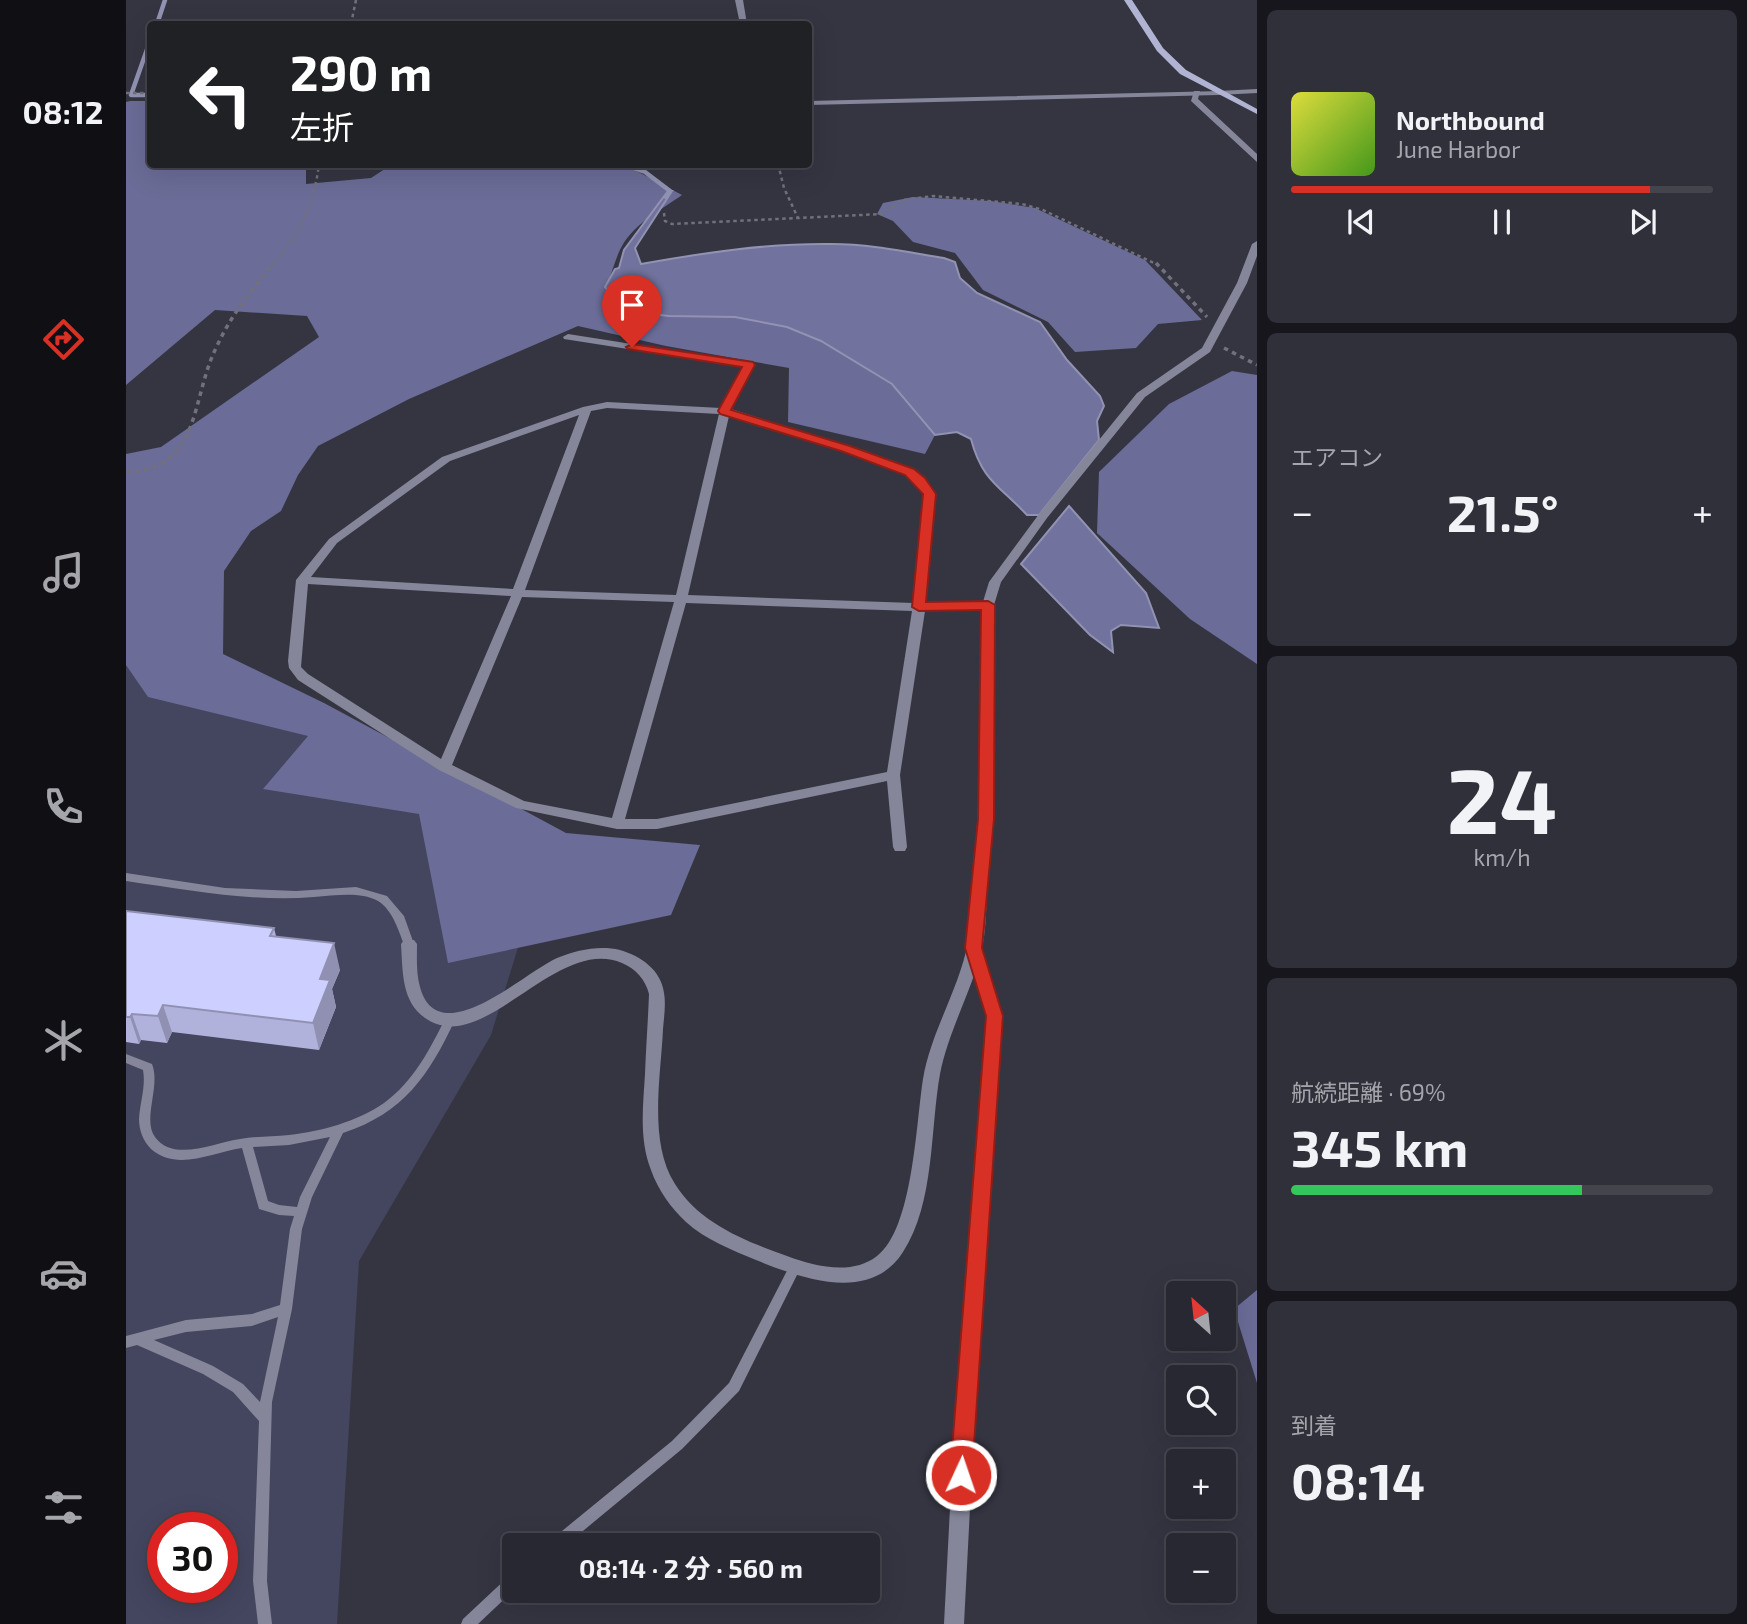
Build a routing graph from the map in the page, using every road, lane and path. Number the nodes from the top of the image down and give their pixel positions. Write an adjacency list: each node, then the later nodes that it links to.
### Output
1 (356, 0): 4 (path)
2 (739, 0): 5 (street)
3 (1128, 0): 10 (main road)
4 (352, 21)
5 (743, 21)
6 (1257, 92): 10 (street)
7 (126, 93): 8 (path)
8 (147, 93)
9 (1197, 93): 10 (street); 11 (street); 13 (street)
10 (1218, 93): 12 (main road)
11 (812, 103)
12 (1257, 112)
13 (1257, 159)
14 (320, 168): 25 (path)
15 (779, 168): 17 (path)
16 (664, 213): 17 (path)
17 (798, 218): 19 (path)
18 (1257, 244): 19 (street)
19 (1220, 324): 21 (street)
20 (568, 337): 24 (street)
21 (1211, 342): 22 (path); 29 (street)
22 (1257, 365)
23 (587, 409): 24 (street); 26 (street); 27 (street)
24 (724, 411): 28 (street); 30 (street)
25 (126, 472)
26 (302, 580): 27 (street); 31 (street)
27 (518, 593): 28 (street); 31 (street)
28 (681, 598): 30 (street); 33 (street)
29 (988, 605): 30 (street); 37 (street)
30 (919, 607): 32 (street)
31 (444, 767): 33 (street)
32 (893, 775): 33 (street); 34 (street)
33 (617, 824)
34 (900, 847)
35 (126, 877): 36 (lane)
36 (409, 944): 38 (street)
37 (974, 948): 43 (street); 51 (street)
38 (450, 1020): 40 (lane); 43 (street)
39 (126, 1058): 41 (lane)
40 (339, 1130): 41 (lane); 42 (lane)
41 (246, 1143): 42 (lane)
42 (301, 1212): 44 (lane)
43 (795, 1267): 47 (lane)
44 (286, 1309): 45 (lane); 46 (lane)
45 (132, 1341): 46 (lane)
46 (266, 1419): 49 (lane)
47 (571, 1533)
48 (502, 1592): 50 (lane)
49 (265, 1624)
50 (468, 1624)
51 (954, 1624)

